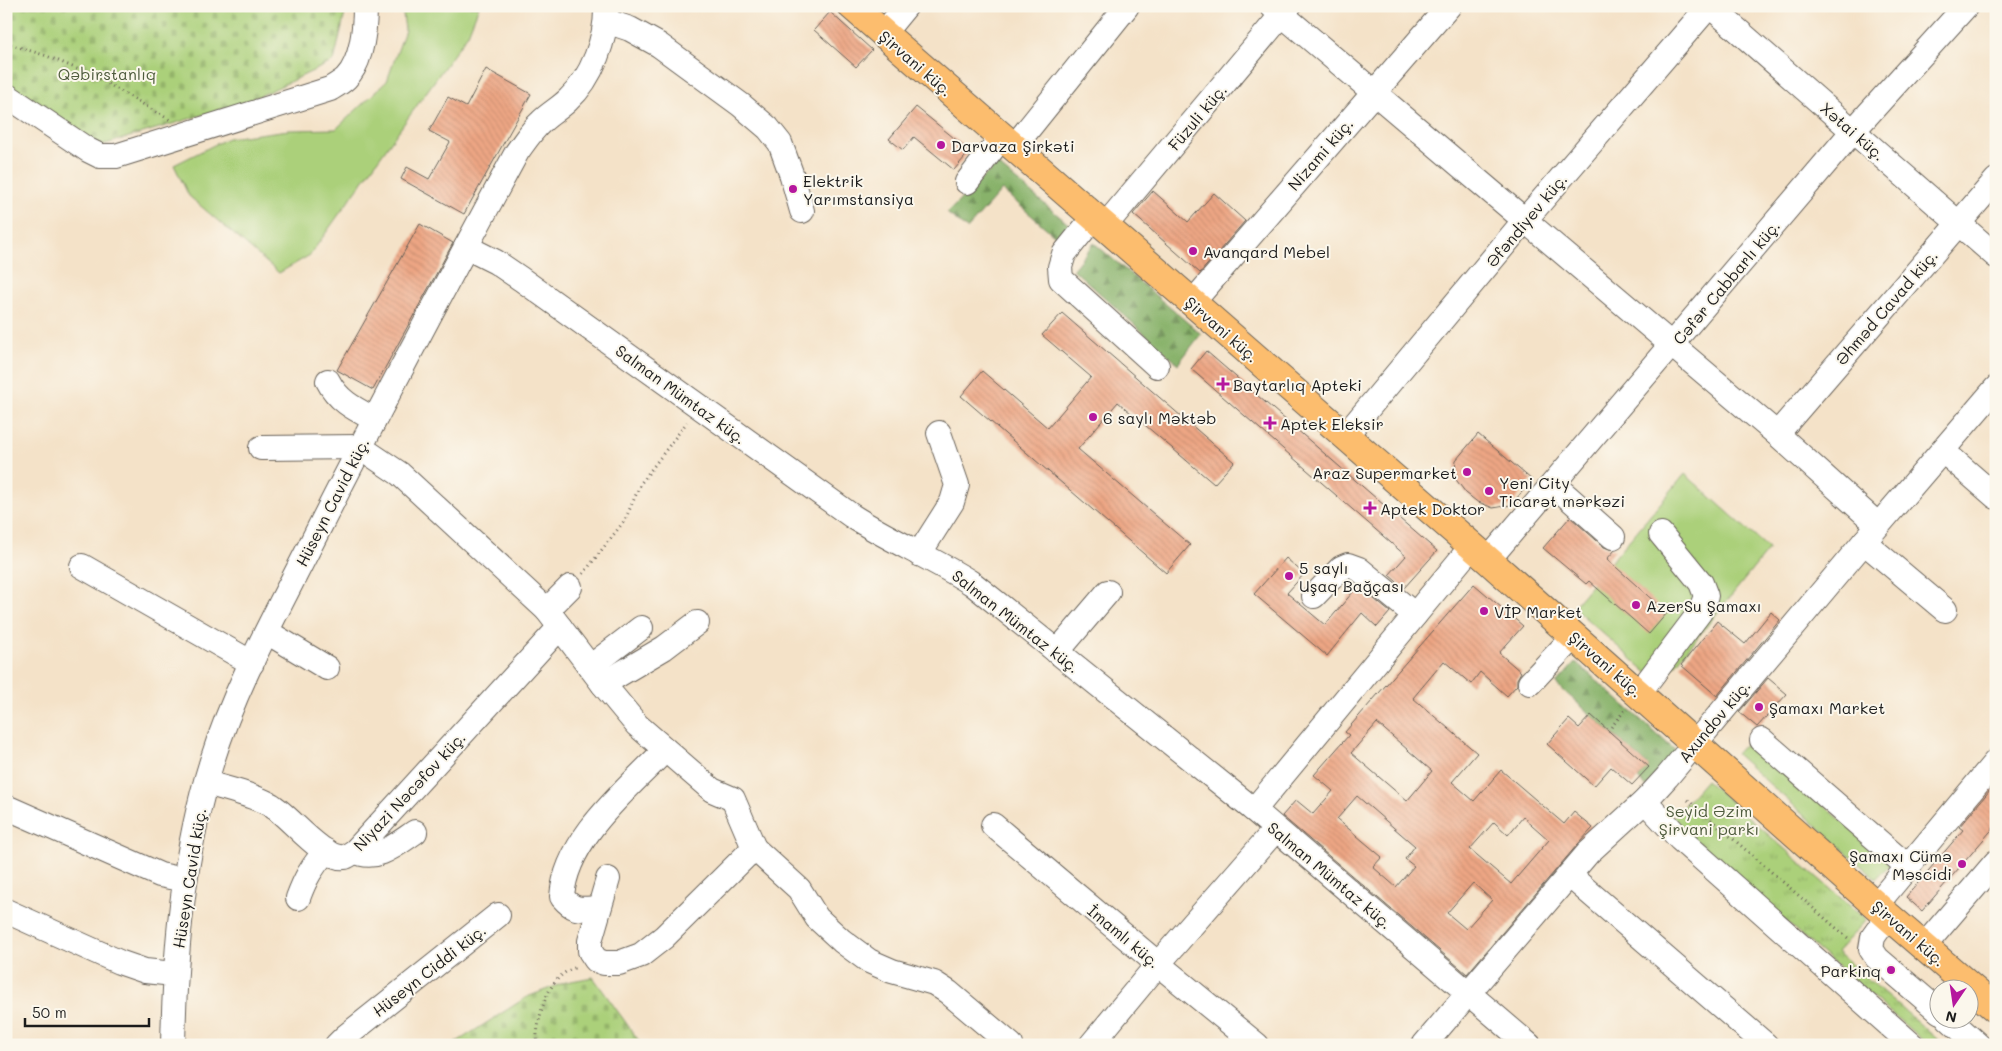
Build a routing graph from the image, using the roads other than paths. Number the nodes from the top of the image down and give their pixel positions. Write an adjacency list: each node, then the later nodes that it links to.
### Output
1 (365, 6): 12 (street)
2 (852, 6): 10 (main road, Şirvani küç.)
3 (906, 6): 10 (street)
4 (1127, 6): 14 (street)
5 (1448, 6): 11 (street, Nizami küç.)
6 (1709, 6): 13 (street, Xətai küç.); 18 (street, Əfəndiyev küç.)
7 (1966, 6): 13 (street, Cəfər Cabbarlı küç.)
8 (1281, 9): 11 (street); 19 (street, Füzuli küç.)
9 (606, 14): 17 (street); 21 (street, Hüseyn Cavid küç.)
10 (883, 34): 14 (main road, Şirvani küç.)
11 (1373, 93): 18 (street); 23 (street, Nizami küç.)
12 (6, 95)
13 (1853, 131): 20 (street, Xətai küç.); 24 (street, Cəfər Cabbarlı küç.)
14 (1007, 143): 16 (street); 19 (main road, Şirvani küç.)
15 (1996, 180): 20 (street, Əhməd Cavad küç.)
16 (967, 182)
17 (802, 211)
18 (1525, 220): 24 (street); 31 (street, Əfəndiyev küç.)
19 (1099, 222): 23 (main road, Şirvani küç.); 25 (street, Füzuli küç.)
20 (1958, 224): 22 (street, Xətai küç.); 30 (street, Əhməd Cavad küç.)
21 (466, 247): 28 (street, Hüseyn Cavid küç.); 41 (street, Salman Mümtaz küç.)
22 (1996, 256)
23 (1192, 303): 31 (main road, Şirvani küç.)
24 (1672, 346): 30 (street); 35 (street, Cəfər Cabbarlı küç.)
25 (1157, 366)
26 (328, 381): 28 (street)
27 (1996, 388): 34 (street, Axundov küç.)
28 (374, 419): 32 (street, Hüseyn Cavid küç.)
29 (939, 434): 41 (street)
30 (1777, 434): 38 (street)
31 (1346, 435): 40 (main road, Şirvani küç.)
32 (360, 447): 33 (street); 48 (street); 51 (street, Hüseyn Cavid küç.)
33 (261, 448)
34 (1944, 451): 36 (street); 38 (street, Axundov küç.)
35 (1553, 484): 39 (street); 40 (street, Cəfər Cabbarlı küç.)
36 (1996, 497)
37 (1661, 534): 58 (street)
38 (1871, 534): 46 (street); 60 (street, Axundov küç.)
39 (1613, 537)
40 (1480, 553): 47 (street, Cəfər Cabbarlı küç.); 52 (main road, Şirvani küç.)
41 (919, 554): 53 (street, Salman Mümtaz küç.)
42 (82, 566): 54 (street)
43 (570, 587): 48 (street, Niyazi Nəcəfov küç.)
44 (1108, 592): 53 (street)
45 (1314, 596): 47 (street)
46 (1945, 610)
47 (1415, 615): 66 (street, Cəfər Cabbarlı küç.)
48 (553, 618): 56 (street); 71 (street, Niyazi Nəcəfov küç.)
49 (697, 623): 56 (street)
50 (641, 628): 56 (street)
51 (267, 632): 54 (street, Hüseyn Cavid küç.); 55 (street)
52 (1574, 636): 57 (street); 58 (main road, Şirvani küç.)
53 (1057, 652): 66 (street, Salman Mümtaz küç.)
54 (252, 662): 63 (street, Hüseyn Cavid küç.)
55 (327, 668)
56 (596, 676): 61 (street)
57 (1530, 683)
58 (1639, 693): 60 (main road, Şirvani küç.)
59 (1762, 740): 74 (street)
60 (1696, 743): 64 (street, Axundov küç.); 81 (main road, Şirvani küç.)
61 (664, 750): 70 (street); 79 (street)
62 (1996, 761): 74 (street)
63 (206, 783): 72 (street); 76 (street, Hüseyn Cavid küç.)
64 (1644, 801): 75 (street, Axundov küç.); 98 (street)
65 (6, 807): 76 (street)
66 (1254, 810): 68 (street, Salman Mümtaz küç.)
67 (993, 825): 84 (street, İmamlı küç.)
68 (1276, 830): 84 (street); 86 (street, Salman Mümtaz küç.)
69 (415, 832): 71 (street)
70 (754, 848): 79 (street); 92 (street)
71 (354, 851): 72 (street, Niyazi Nəcəfov küç.)
72 (326, 852): 78 (street)
73 (1996, 862): 83 (street)
74 (1908, 867): 81 (street)
75 (1569, 875): 86 (street, Axundov küç.); 97 (street)
76 (186, 880): 85 (street, Hüseyn Cavid küç.)
77 (608, 880): 79 (street)
78 (298, 898)
79 (599, 908)
80 (6, 911): 85 (street)
81 (1882, 911): 83 (main road, Şirvani küç.); 87 (street)
82 (498, 915): 91 (street, Hüseyn Ciddi küç.)
83 (1924, 946): 88 (main road, Şirvani küç.)
84 (1158, 964): 93 (street); 94 (street, İmamlı küç.)
85 (174, 974): 90 (street, Hüseyn Cavid küç.)
86 (1468, 992): 95 (street, Axundov küç.); 96 (street, Salman Mümtaz küç.)
87 (1930, 1003)
88 (1996, 1009)
89 (1959, 1028): 99 (street)
90 (173, 1045)
91 (337, 1045)
92 (1011, 1045)
93 (1091, 1045)
94 (1257, 1045)
95 (1424, 1045)
96 (1529, 1045)
97 (1766, 1045)
98 (1912, 1045)
99 (1978, 1045)

